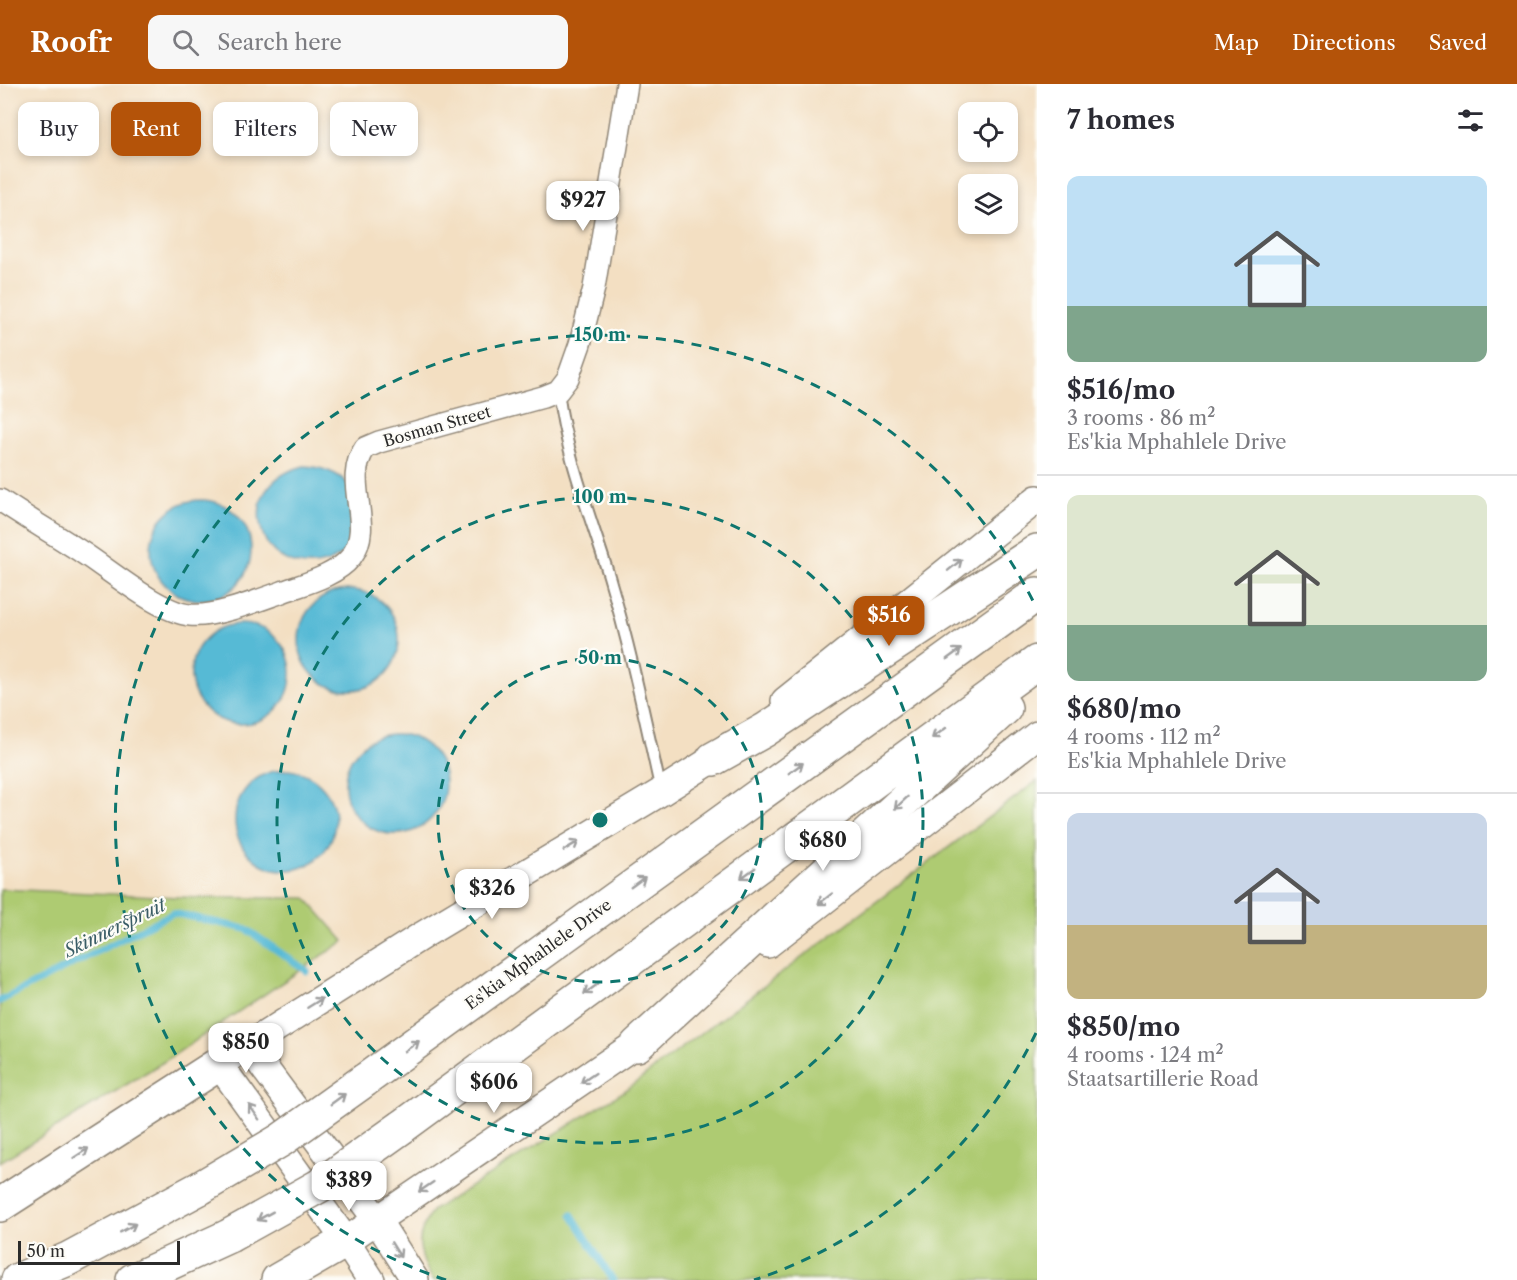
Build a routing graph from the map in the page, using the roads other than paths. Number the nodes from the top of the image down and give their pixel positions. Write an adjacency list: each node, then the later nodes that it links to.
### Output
1 (627, 84): 2 (street)
2 (558, 391): 4 (street, Bosman Street); 11 (lane)
3 (1037, 499): 10 (street, one-way to 3)
4 (0, 500)
5 (1037, 551): 10 (main road)
6 (1037, 594): 18 (main road, Es'kia Mphahlele Drive, one-way to 6, bridge)
7 (1037, 662): 19 (main road, one-way to 19, bridge)
8 (1037, 678): 12 (main road, one-way to 12)
9 (1037, 735): 12 (street, one-way to 12)
10 (713, 759): 11 (street)
11 (661, 792): 13 (street, one-way to 11)
12 (637, 1045): 16 (street, one-way to 16)
13 (248, 1046): 14 (street); 16 (street)
14 (219, 1064): 15 (main road, one-way to 14); 17 (street, one-way to 14)
15 (0, 1205)
16 (377, 1220): 17 (street); 22 (street, one-way to 22)
17 (346, 1241): 20 (main road); 21 (street)
18 (18, 1280)
19 (134, 1280)
20 (278, 1280)
21 (371, 1280)
22 (415, 1280)

